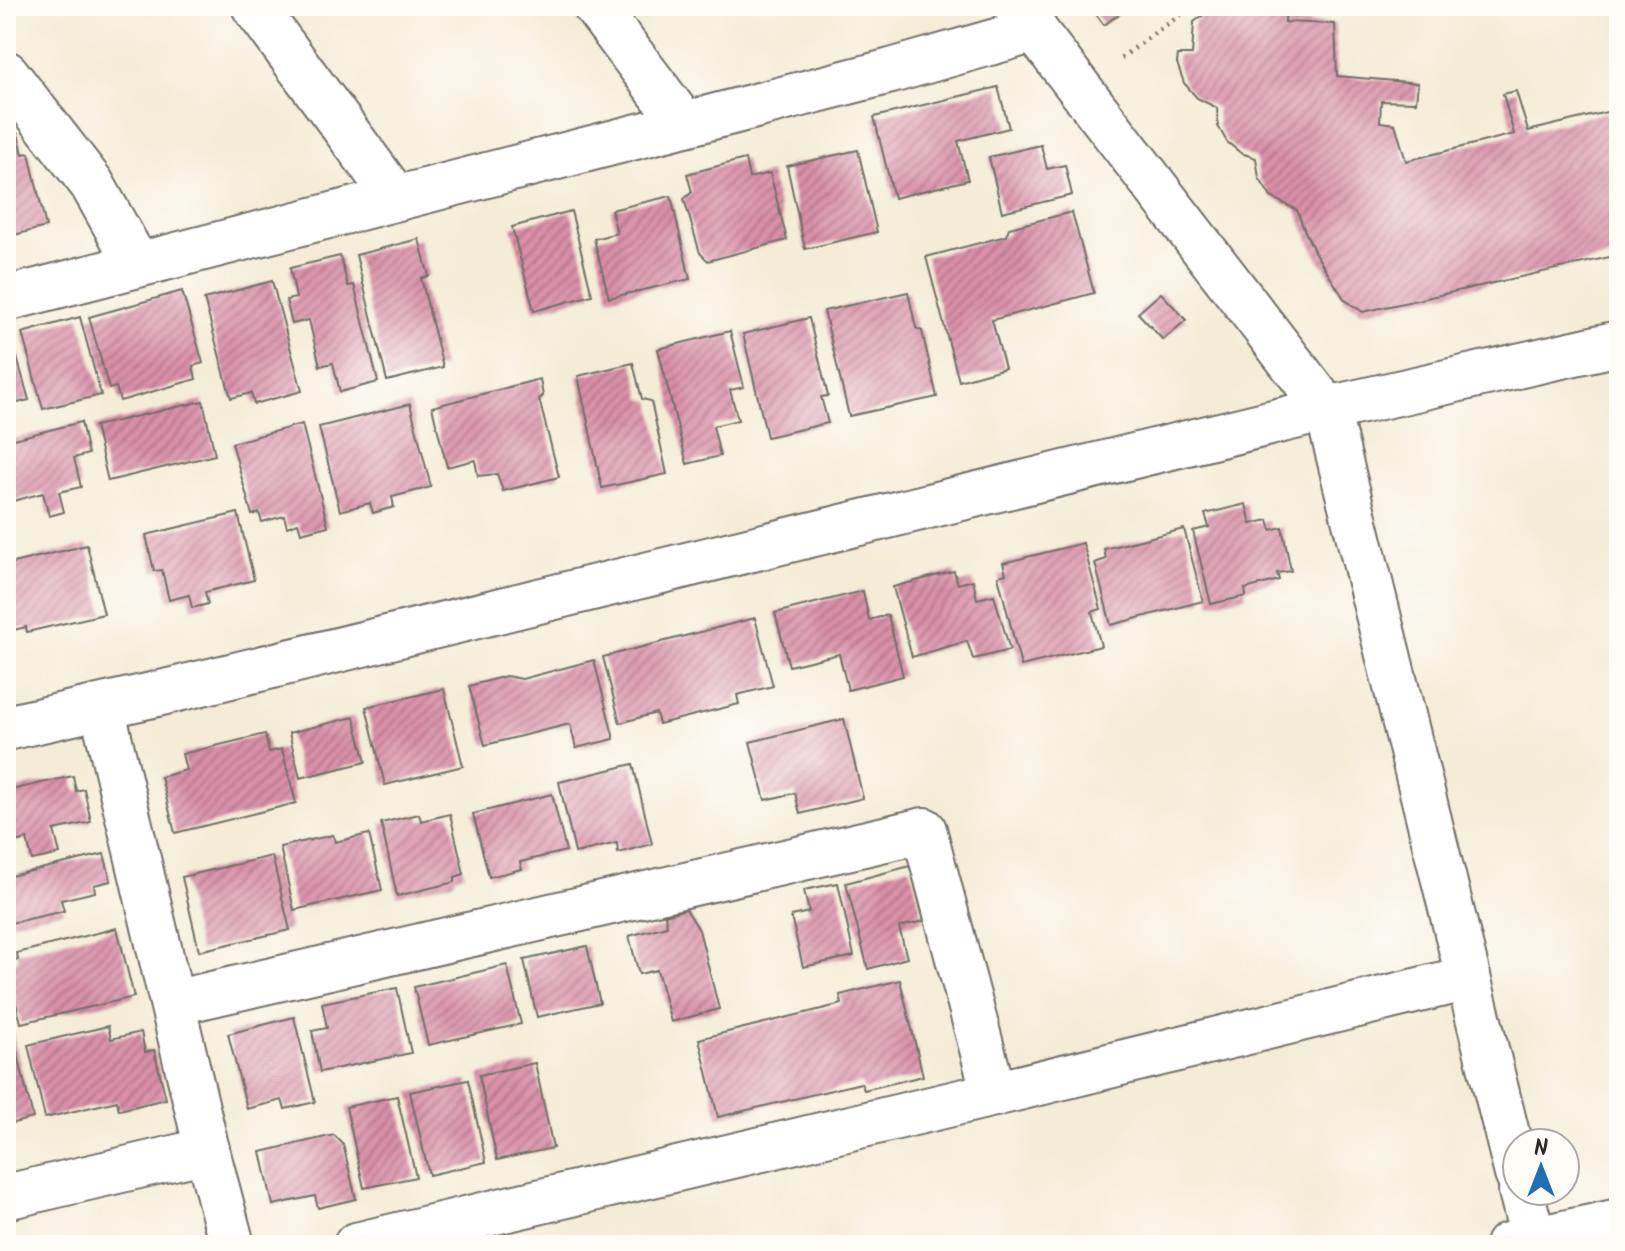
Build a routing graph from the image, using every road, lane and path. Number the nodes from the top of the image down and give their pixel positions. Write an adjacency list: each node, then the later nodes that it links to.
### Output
1 (254, 6): 8 (street)
2 (595, 6): 7 (street)
3 (1192, 6): 5 (path)
4 (1026, 18): 7 (street); 12 (street)
5 (1119, 59)
6 (6, 73): 9 (street)
7 (684, 124): 8 (street)
8 (396, 198): 9 (street)
9 (137, 264): 10 (street)
10 (6, 299)
11 (1619, 343): 12 (street)
12 (1327, 409): 13 (street); 15 (street)
13 (102, 707): 14 (street); 16 (street)
14 (6, 728)
15 (1468, 978): 17 (street); 18 (street)
16 (173, 1003): 17 (street); 19 (street)
17 (994, 1094): 25 (street)
18 (1505, 1127)
19 (207, 1150): 20 (street); 24 (street)
20 (6, 1197)
21 (1522, 1207): 23 (street)
22 (1619, 1221): 23 (street)
23 (1525, 1243)
24 (232, 1245)
25 (356, 1245)

